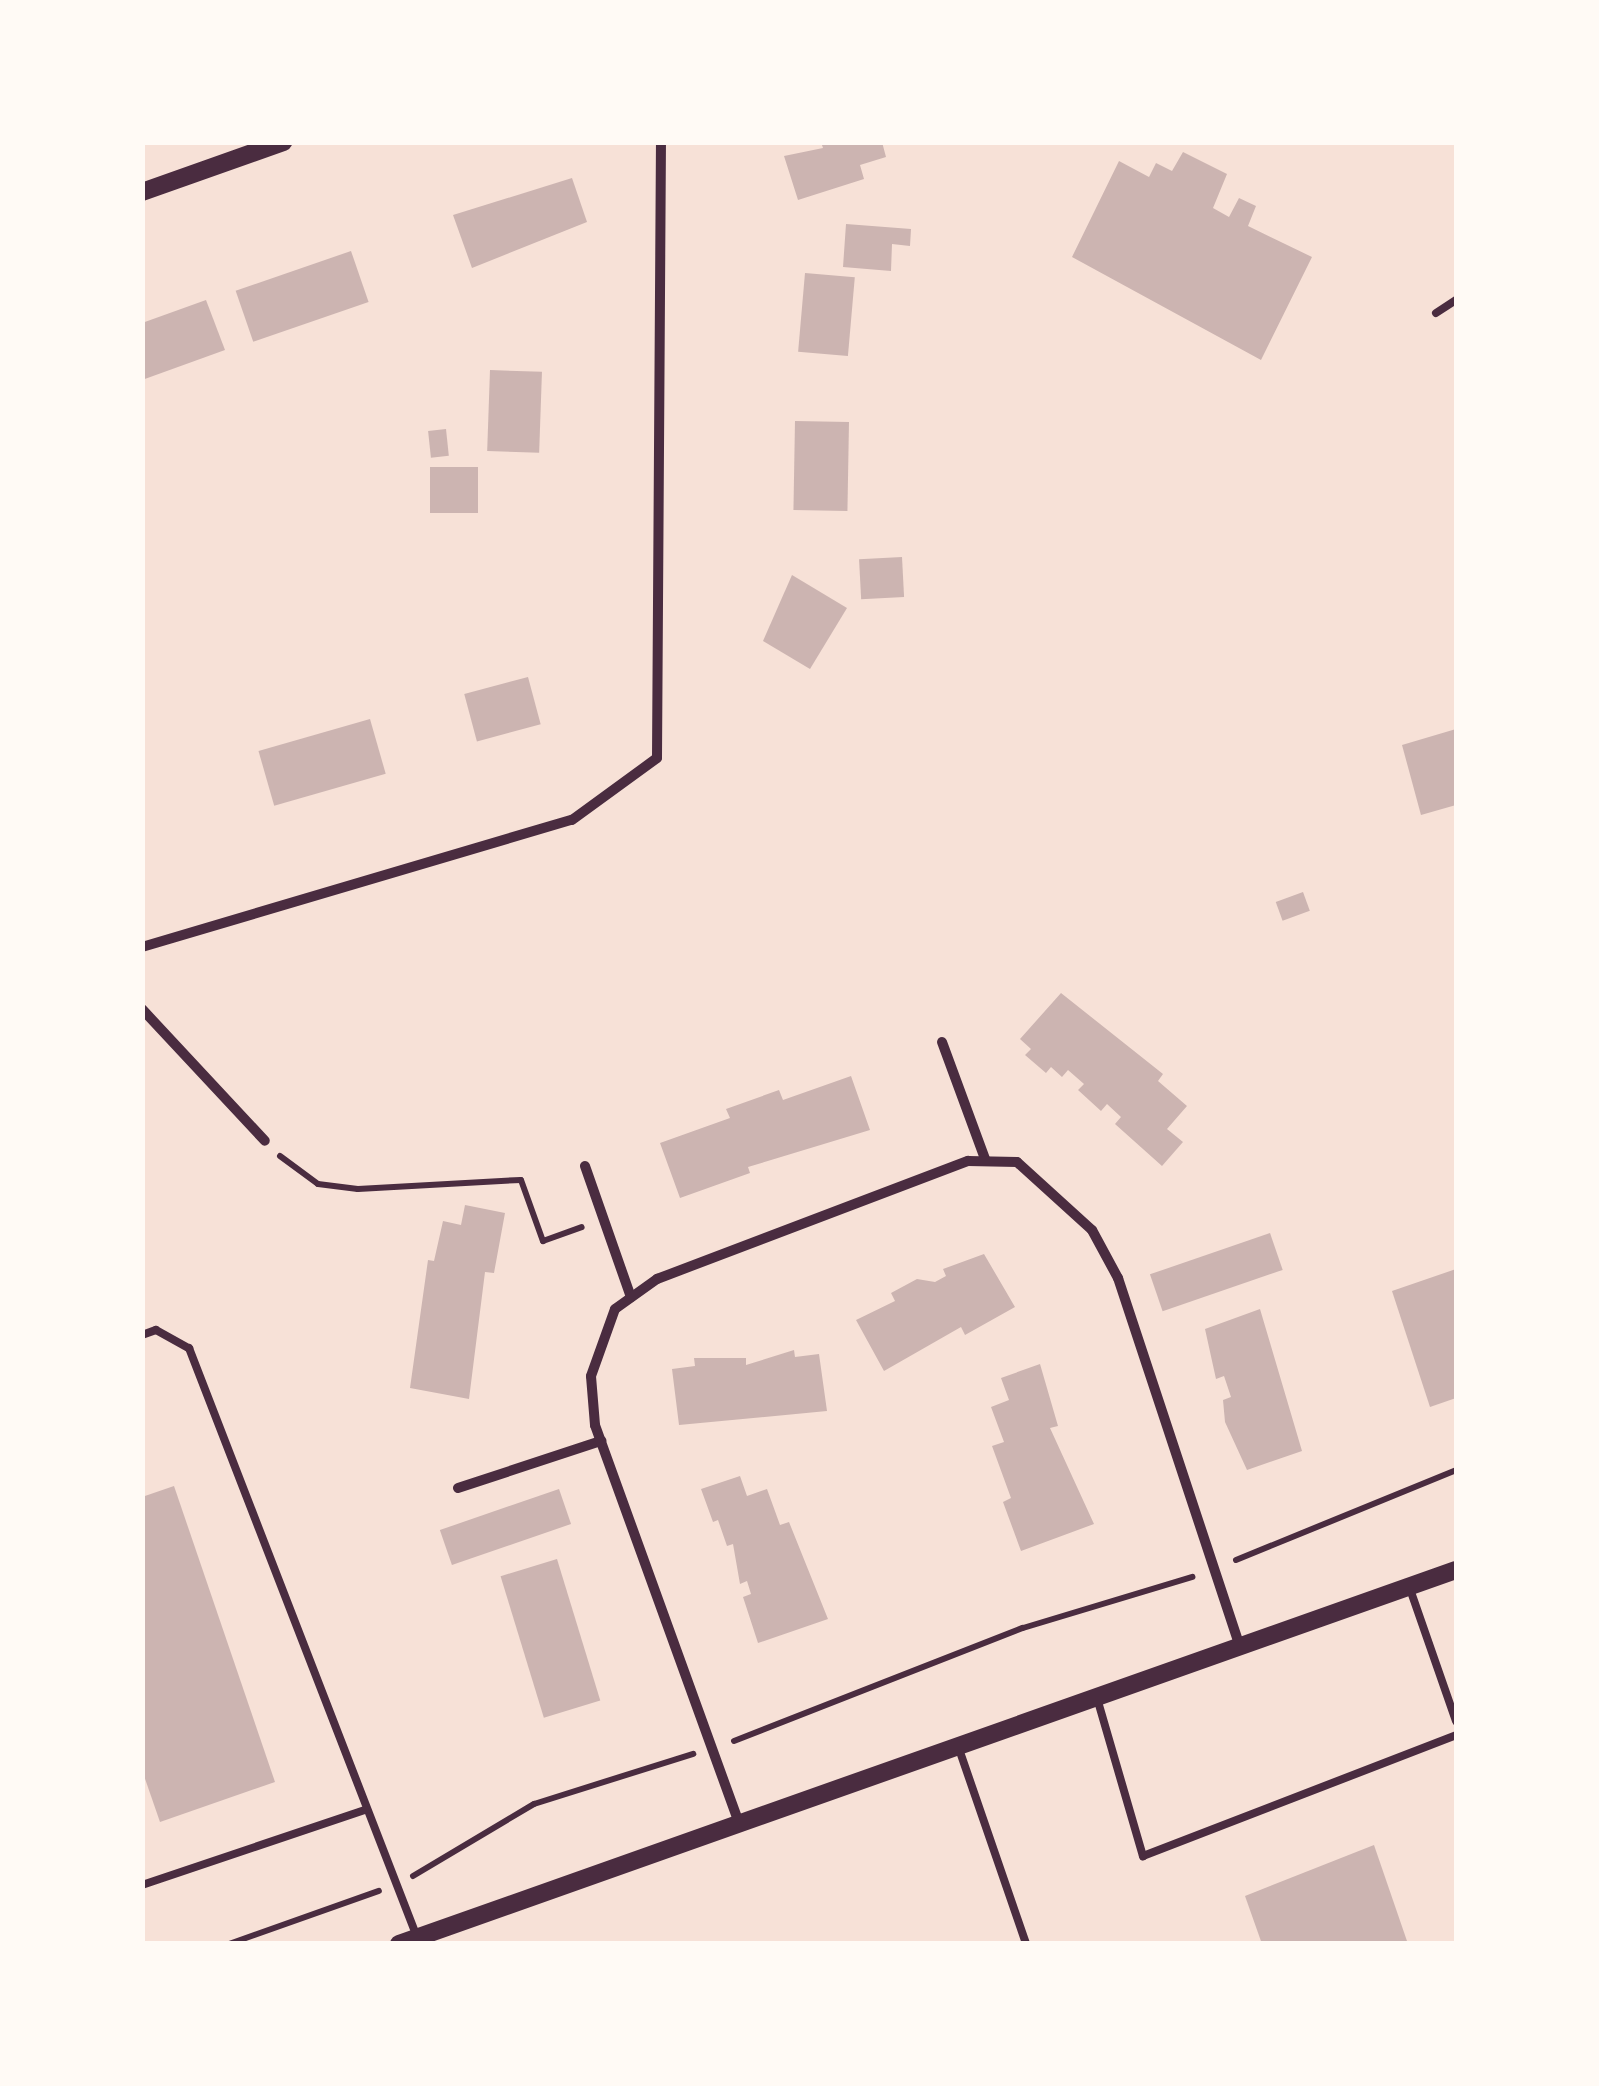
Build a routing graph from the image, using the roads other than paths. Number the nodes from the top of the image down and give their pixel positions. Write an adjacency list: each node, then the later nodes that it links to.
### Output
1 (283, 142): 3 (street)
2 (661, 142): 6 (street)
3 (142, 192)
4 (1456, 300): 5 (lane)
5 (1436, 313)
6 (142, 947)
7 (142, 1009): 9 (street)
8 (942, 1042): 10 (street)
9 (264, 1142)
10 (985, 1159): 12 (street); 18 (street)
11 (585, 1166): 12 (street)
12 (631, 1297): 14 (street)
13 (142, 1335): 23 (lane)
14 (600, 1440): 15 (street); 24 (street)
15 (458, 1488)
16 (1456, 1570): 17 (street)
17 (1408, 1585): 18 (street); 20 (lane)
18 (1240, 1646): 19 (street)
19 (1097, 1697): 21 (lane); 22 (street)
20 (1456, 1721)
21 (1456, 1735)
22 (958, 1746): 24 (street); 27 (lane)
23 (365, 1810): 25 (lane); 26 (lane)
24 (739, 1824): 26 (street)
25 (142, 1885)
26 (408, 1940)
27 (1026, 1944)

